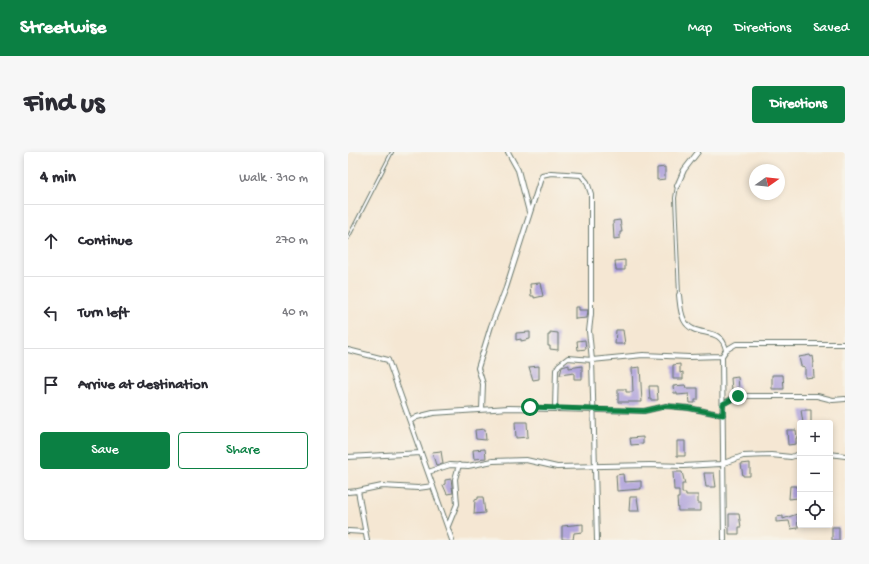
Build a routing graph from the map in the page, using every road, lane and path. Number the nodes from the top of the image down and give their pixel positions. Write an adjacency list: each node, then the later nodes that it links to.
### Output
1 (392, 152): 6 (lane)
2 (508, 152): 5 (street)
3 (698, 152): 4 (street)
4 (677, 186): 7 (lane)
5 (529, 212): 12 (street); 16 (street)
6 (348, 238)
7 (679, 295): 10 (street)
8 (845, 344): 10 (street)
9 (348, 350): 19 (street)
10 (726, 350): 11 (street)
11 (722, 356): 12 (street); 14 (street)
12 (592, 360): 15 (street); 17 (street)
13 (845, 399): 14 (street)
14 (723, 404): 18 (street)
15 (555, 408): 16 (street); 17 (street)
16 (482, 409): 19 (street)
17 (593, 410): 18 (street); 27 (street)
18 (723, 415): 26 (street)
19 (410, 421): 20 (street)
20 (421, 453): 24 (street); 28 (street)
21 (833, 454): 23 (street)
22 (797, 455): 26 (street)
23 (845, 456)
24 (348, 457)
25 (460, 464): 27 (street); 28 (street); 32 (street)
26 (724, 464): 27 (street); 38 (street)
27 (596, 466): 37 (street)
28 (428, 472): 29 (street)
29 (433, 486): 30 (street); 32 (street)
30 (358, 491): 31 (street); 34 (street)
31 (348, 492)
32 (448, 527): 36 (street)
33 (348, 530): 34 (street)
34 (365, 532): 35 (street)
35 (367, 540)
36 (452, 540)
37 (597, 540)
38 (724, 540)

